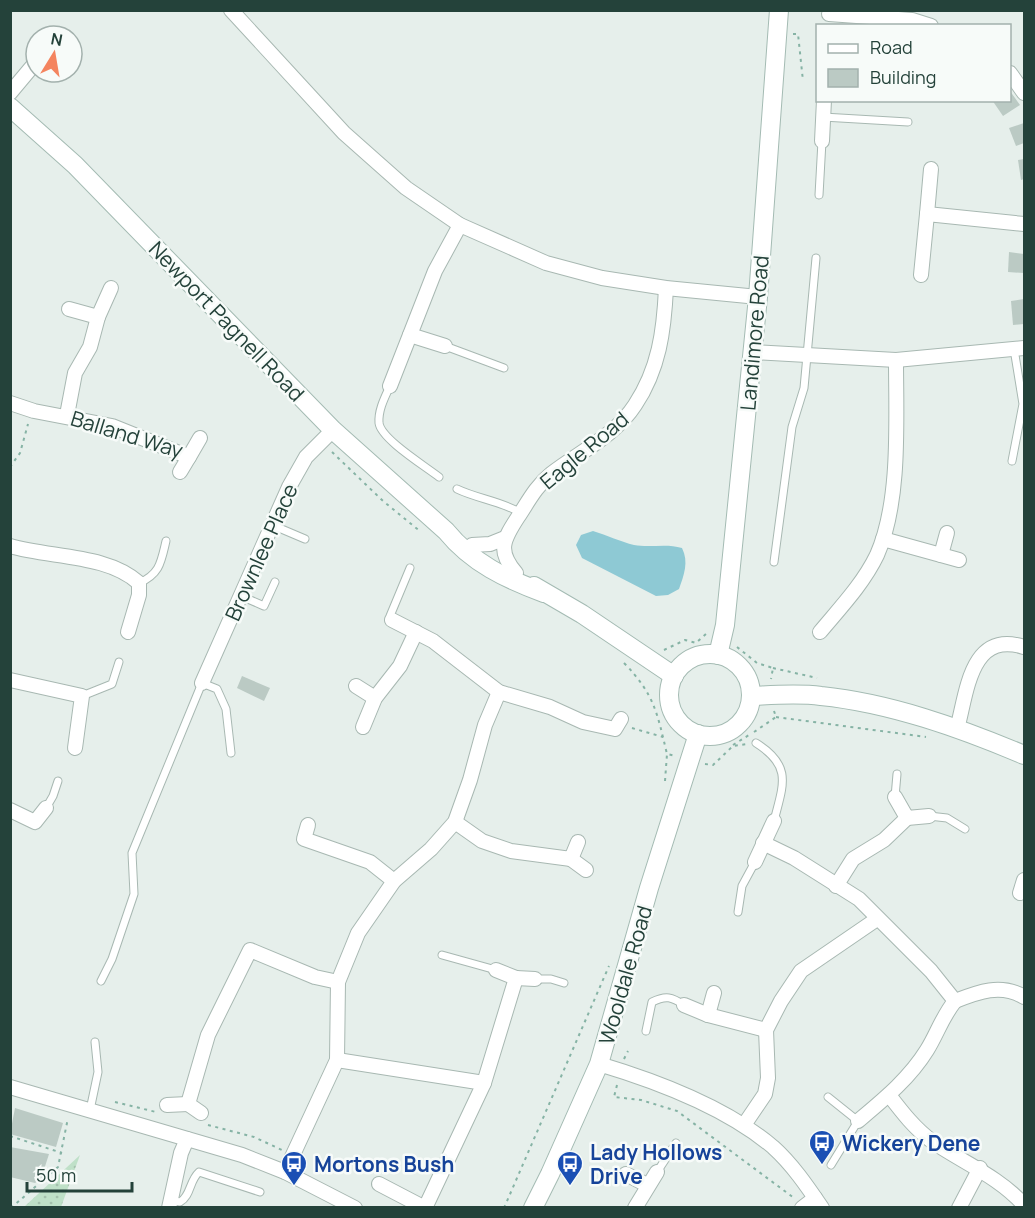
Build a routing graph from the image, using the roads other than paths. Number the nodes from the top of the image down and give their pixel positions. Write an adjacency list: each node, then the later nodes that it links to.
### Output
1 (231, 10): 18 (street)
2 (779, 10): 23 (main road, Landimore Road)
3 (829, 17): 4 (street)
4 (925, 24)
5 (1011, 74): 8 (street)
6 (24, 76): 7 (street)
7 (10, 93)
8 (1024, 93)
9 (824, 102): 11 (street)
10 (10, 107): 36 (main road, Newport Pagnell Road)
11 (824, 117): 12 (lane); 13 (street)
12 (908, 122)
13 (822, 141): 15 (lane)
14 (931, 170): 16 (street)
15 (819, 195)
16 (927, 214): 17 (street); 20 (street)
17 (1024, 224)
18 (460, 225): 22 (street); 26 (street)
19 (816, 258): 30 (lane)
20 (921, 275)
21 (111, 288): 25 (street)
22 (666, 288): 23 (street); 43 (street, Eagle Road)
23 (758, 297): 29 (main road, Landimore Road)
24 (69, 309): 25 (street)
25 (98, 317): 35 (street)
26 (410, 334): 27 (street); 33 (street)
27 (445, 346): 32 (lane)
28 (1019, 348): 31 (street); 39 (lane)
29 (752, 352): 30 (street); 66 (main road, Landimore Road)
30 (807, 356): 31 (street); 55 (lane)
31 (896, 360): 48 (street)
32 (504, 368)
33 (390, 386): 41 (lane)
34 (10, 403): 35 (street, Balland Way)
35 (67, 415): 38 (street, Balland Way)
36 (333, 430): 44 (street, Brownlee Place); 45 (main road, Newport Pagnell Road)
37 (200, 438): 38 (street, Balland Way)
38 (189, 457): 40 (street)
39 (1012, 461)
40 (180, 472)
41 (439, 477)
42 (457, 489): 43 (lane)
43 (521, 513): 47 (street, Eagle Road)
44 (272, 525): 49 (lane); 61 (street, Brownlee Place)
45 (446, 531): 51 (main road, Newport Pagnell Road); 60 (main road, Newport Pagnell Road)
46 (947, 533): 53 (street)
47 (505, 538): 51 (street); 57 (street)
48 (883, 539): 53 (street); 65 (street)
49 (305, 540)
50 (166, 541): 59 (lane)
51 (472, 545): 57 (main road, Newport Pagnell Road)
52 (10, 546): 59 (street)
53 (941, 555): 54 (street)
54 (959, 560)
55 (774, 562)
56 (410, 568): 62 (lane)
57 (516, 573): 60 (main road, Newport Pagnell Road)
58 (275, 582): 61 (lane)
59 (139, 583): 63 (street)
60 (544, 593): 69 (main road, Newport Pagnell Road)
61 (241, 596): 71 (street, Brownlee Place)
62 (392, 620): 64 (street)
63 (128, 632)
64 (416, 632): 73 (street); 76 (street)
65 (820, 632)
66 (720, 646): 69 (main road); 74 (main road)
67 (1024, 647): 79 (street)
68 (119, 662): 75 (lane)
69 (674, 676): 80 (main road)
70 (10, 680): 75 (street)
71 (202, 683): 83 (lane); 109 (lane)
72 (356, 686): 76 (street)
73 (499, 692): 77 (street); 93 (street)
74 (760, 695): 79 (main road); 80 (main road)
75 (82, 696): 82 (street)
76 (375, 698): 78 (street)
77 (621, 719)
78 (363, 727)
79 (957, 729): 84 (main road)
80 (698, 734): 121 (main road, Wooldale Road)
81 (756, 743): 92 (lane)
82 (75, 748)
83 (231, 753)
84 (1024, 755)
85 (897, 774): 87 (lane)
86 (58, 781): 88 (lane)
87 (895, 797): 91 (street)
88 (46, 808): 89 (street)
89 (10, 810)
90 (929, 816): 91 (street); 95 (lane)
91 (907, 818): 102 (street)
92 (774, 821): 97 (street)
93 (455, 822): 98 (street); 101 (street)
94 (308, 825): 101 (street)
95 (965, 829)
96 (578, 842): 98 (street)
97 (763, 843): 99 (street); 102 (street)
98 (572, 859): 100 (street)
99 (755, 862): 103 (lane)
100 (586, 870)
101 (394, 881): 110 (street)
102 (836, 886): 104 (street)
103 (738, 912)
104 (877, 919): 114 (street); 117 (street)
105 (442, 955): 106 (lane)
106 (496, 970): 107 (street)
107 (516, 978): 108 (street); 122 (street)
108 (535, 979): 111 (lane)
109 (101, 981)
110 (338, 982): 120 (street); 127 (street)
111 (564, 984)
112 (714, 993): 116 (street)
113 (1024, 998): 114 (street)
114 (955, 1001): 124 (street)
115 (684, 1005): 116 (street); 118 (lane)
116 (708, 1015): 117 (street)
117 (766, 1030): 131 (street)
118 (646, 1031)
119 (95, 1042): 126 (lane)
120 (337, 1060): 122 (street); 136 (street)
121 (599, 1064): 131 (street); 148 (main road, Wooldale Road)
122 (484, 1083): 147 (street)
123 (10, 1087): 126 (street)
124 (889, 1095): 130 (street); 135 (street)
125 (828, 1097): 130 (lane)
126 (91, 1103): 132 (street)
127 (188, 1104): 128 (street); 129 (street)
128 (162, 1109)
129 (201, 1118)
130 (858, 1121): 134 (lane)
131 (744, 1125): 142 (street)
132 (187, 1139): 136 (street); 143 (street)
133 (676, 1143): 137 (lane)
134 (831, 1165)
135 (980, 1168): 145 (street); 150 (street)
136 (285, 1172): 146 (street)
137 (657, 1172): 140 (street)
138 (626, 1174): 140 (street)
139 (379, 1184): 147 (street)
140 (647, 1185): 149 (street)
141 (260, 1192): 143 (lane)
142 (818, 1203): 144 (street)
143 (169, 1204)
144 (800, 1205)
145 (1024, 1205)
146 (356, 1208)
147 (425, 1208)
148 (532, 1208)
149 (635, 1208)
150 (959, 1208)

